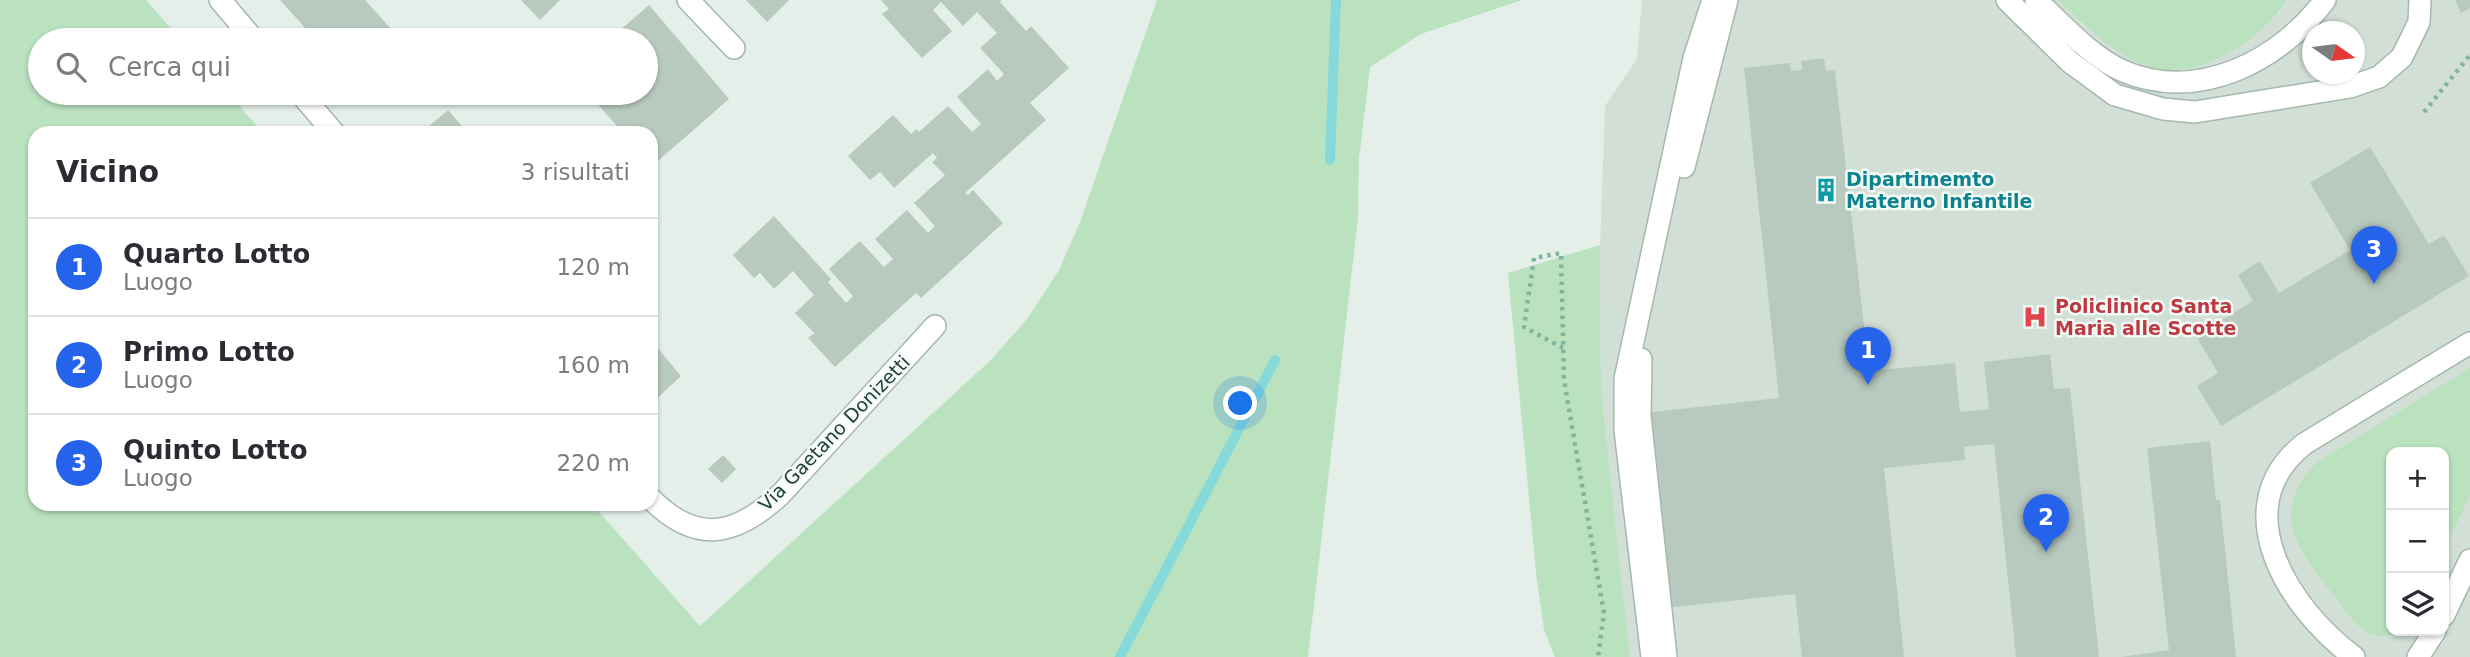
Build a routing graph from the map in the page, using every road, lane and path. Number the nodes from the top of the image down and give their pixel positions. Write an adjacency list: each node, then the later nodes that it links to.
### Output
1 (220, 0): 9 (street)
2 (688, 0): 10 (street)
3 (1713, 0): 23 (street)
4 (1727, 0): 24 (street)
5 (2007, 0): 8 (street)
6 (2036, 0): 7 (street)
7 (2325, 0)
8 (2420, 0)
9 (244, 28)
10 (734, 48)
11 (2470, 55): 13 (path)
12 (310, 105): 14 (street)
13 (2424, 112)
14 (328, 126)
15 (935, 326): 18 (street, Via Gaetano Donizetti)
16 (2470, 343): 25 (street)
17 (1563, 348): 17 (path); 22 (path)
18 (658, 505)
19 (2470, 560): 20 (street)
20 (2449, 604)
21 (2432, 636): 26 (street)
22 (1598, 657)
23 (1652, 657)
24 (1667, 657)
25 (2354, 657)
26 (2418, 657)

